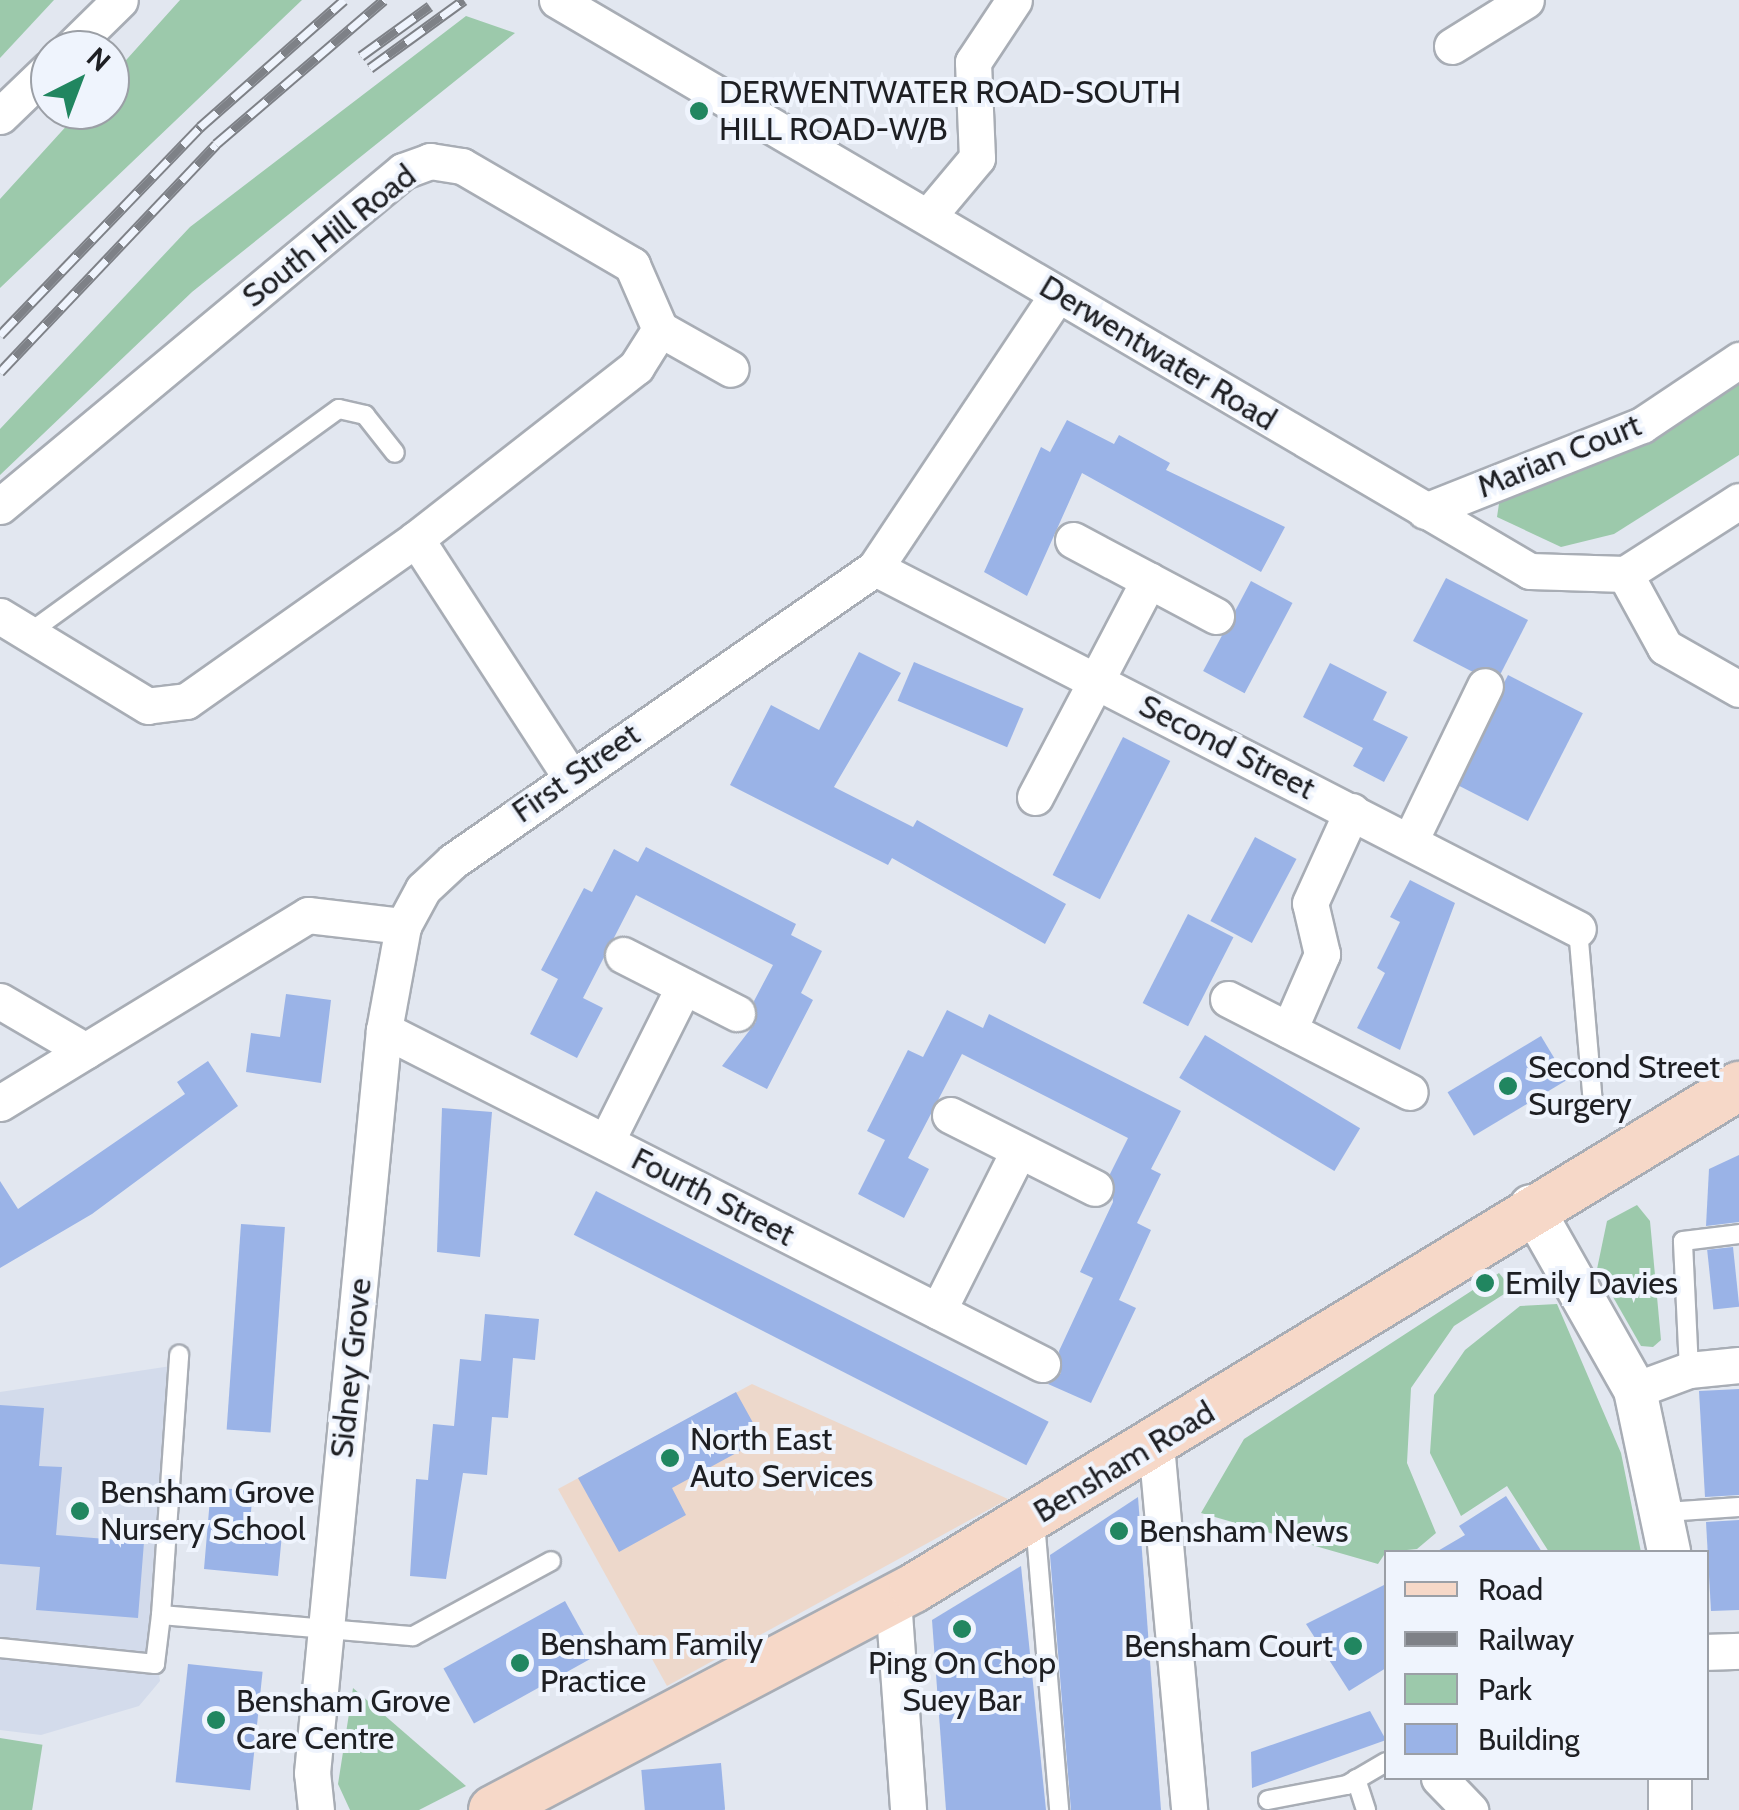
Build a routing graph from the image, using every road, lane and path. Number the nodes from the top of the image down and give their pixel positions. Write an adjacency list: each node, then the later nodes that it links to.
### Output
1 (120, 0): 5 (street)
2 (1014, 0): 9 (street)
3 (1526, 0): 6 (street)
4 (566, 5): 9 (street, Derwentwater Road)
5 (89, 30)
6 (1452, 46)
7 (30, 87): 8 (street)
8 (0, 116)
9 (930, 214): 10 (street, Derwentwater Road)
10 (1058, 294): 17 (street, Derwentwater Road); 20 (street, First Street)
11 (660, 330): 13 (street); 16 (street, South Hill Road); 18 (street)
12 (1739, 360): 17 (street, Marian Court)
13 (731, 369)
14 (394, 453): 24 (lane)
15 (1739, 501): 21 (street)
16 (0, 506)
17 (1425, 512): 21 (street, Derwentwater Road)
18 (416, 539): 24 (street); 28 (street)
19 (1073, 540): 22 (street)
20 (874, 568): 25 (street, Second Street); 28 (street, First Street)
21 (1625, 574): 27 (street)
22 (1150, 580): 23 (street); 25 (street)
23 (1216, 616)
24 (15, 624)
25 (1096, 681): 29 (street); 30 (street, Second Street)
26 (1485, 686): 31 (street)
27 (1739, 690)
28 (570, 776): 32 (street, First Street)
29 (1036, 797)
30 (1352, 811): 31 (street, Second Street); 40 (street)
31 (1410, 841): 33 (street, Second Street)
32 (403, 926): 39 (street, Sidney Grove); 41 (street)
33 (1578, 929): 45 (lane)
34 (623, 955): 35 (street)
35 (684, 986): 38 (street); 47 (street)
36 (1228, 998): 40 (street)
37 (0, 1001): 41 (street)
38 (736, 1013)
39 (384, 1030): 47 (street, Fourth Street); 65 (street, Sidney Grove)
40 (1288, 1030): 43 (street)
41 (86, 1051): 44 (street)
42 (1739, 1086): 50 (main road, Bensham Road)
43 (1410, 1092)
44 (0, 1103)
45 (1593, 1104)
46 (950, 1114): 48 (street)
47 (606, 1142): 52 (street, Fourth Street)
48 (1019, 1150): 49 (street); 52 (street)
49 (1095, 1188)
50 (1531, 1206): 57 (street); 58 (main road, Bensham Road)
51 (1739, 1234): 56 (lane)
52 (938, 1311): 54 (street, Fourth Street)
53 (179, 1355): 64 (lane)
54 (1042, 1364)
55 (1739, 1365): 56 (street)
56 (1690, 1370): 57 (street)
57 (1635, 1390): 61 (street)
58 (1156, 1445): 60 (main road, Bensham Road); 78 (street)
59 (1739, 1506): 61 (lane)
60 (1034, 1517): 63 (main road, Bensham Road); 77 (lane)
61 (1667, 1532)
62 (550, 1562): 65 (lane)
63 (893, 1599): 75 (main road, Bensham Road); 76 (street)
64 (161, 1615): 65 (lane); 66 (lane)
65 (326, 1630): 74 (street, Sidney Grove)
66 (0, 1648)
67 (1739, 1650): 68 (street)
68 (1709, 1652)
69 (1384, 1763): 70 (lane)
70 (1356, 1780): 73 (lane); 79 (lane)
71 (1441, 1780): 80 (street)
72 (1670, 1780): 81 (street)
73 (1268, 1800)
74 (316, 1810)
75 (493, 1810)
76 (908, 1810)
77 (1059, 1810)
78 (1189, 1810)
79 (1366, 1810)
80 (1470, 1810)
81 (1670, 1810)

